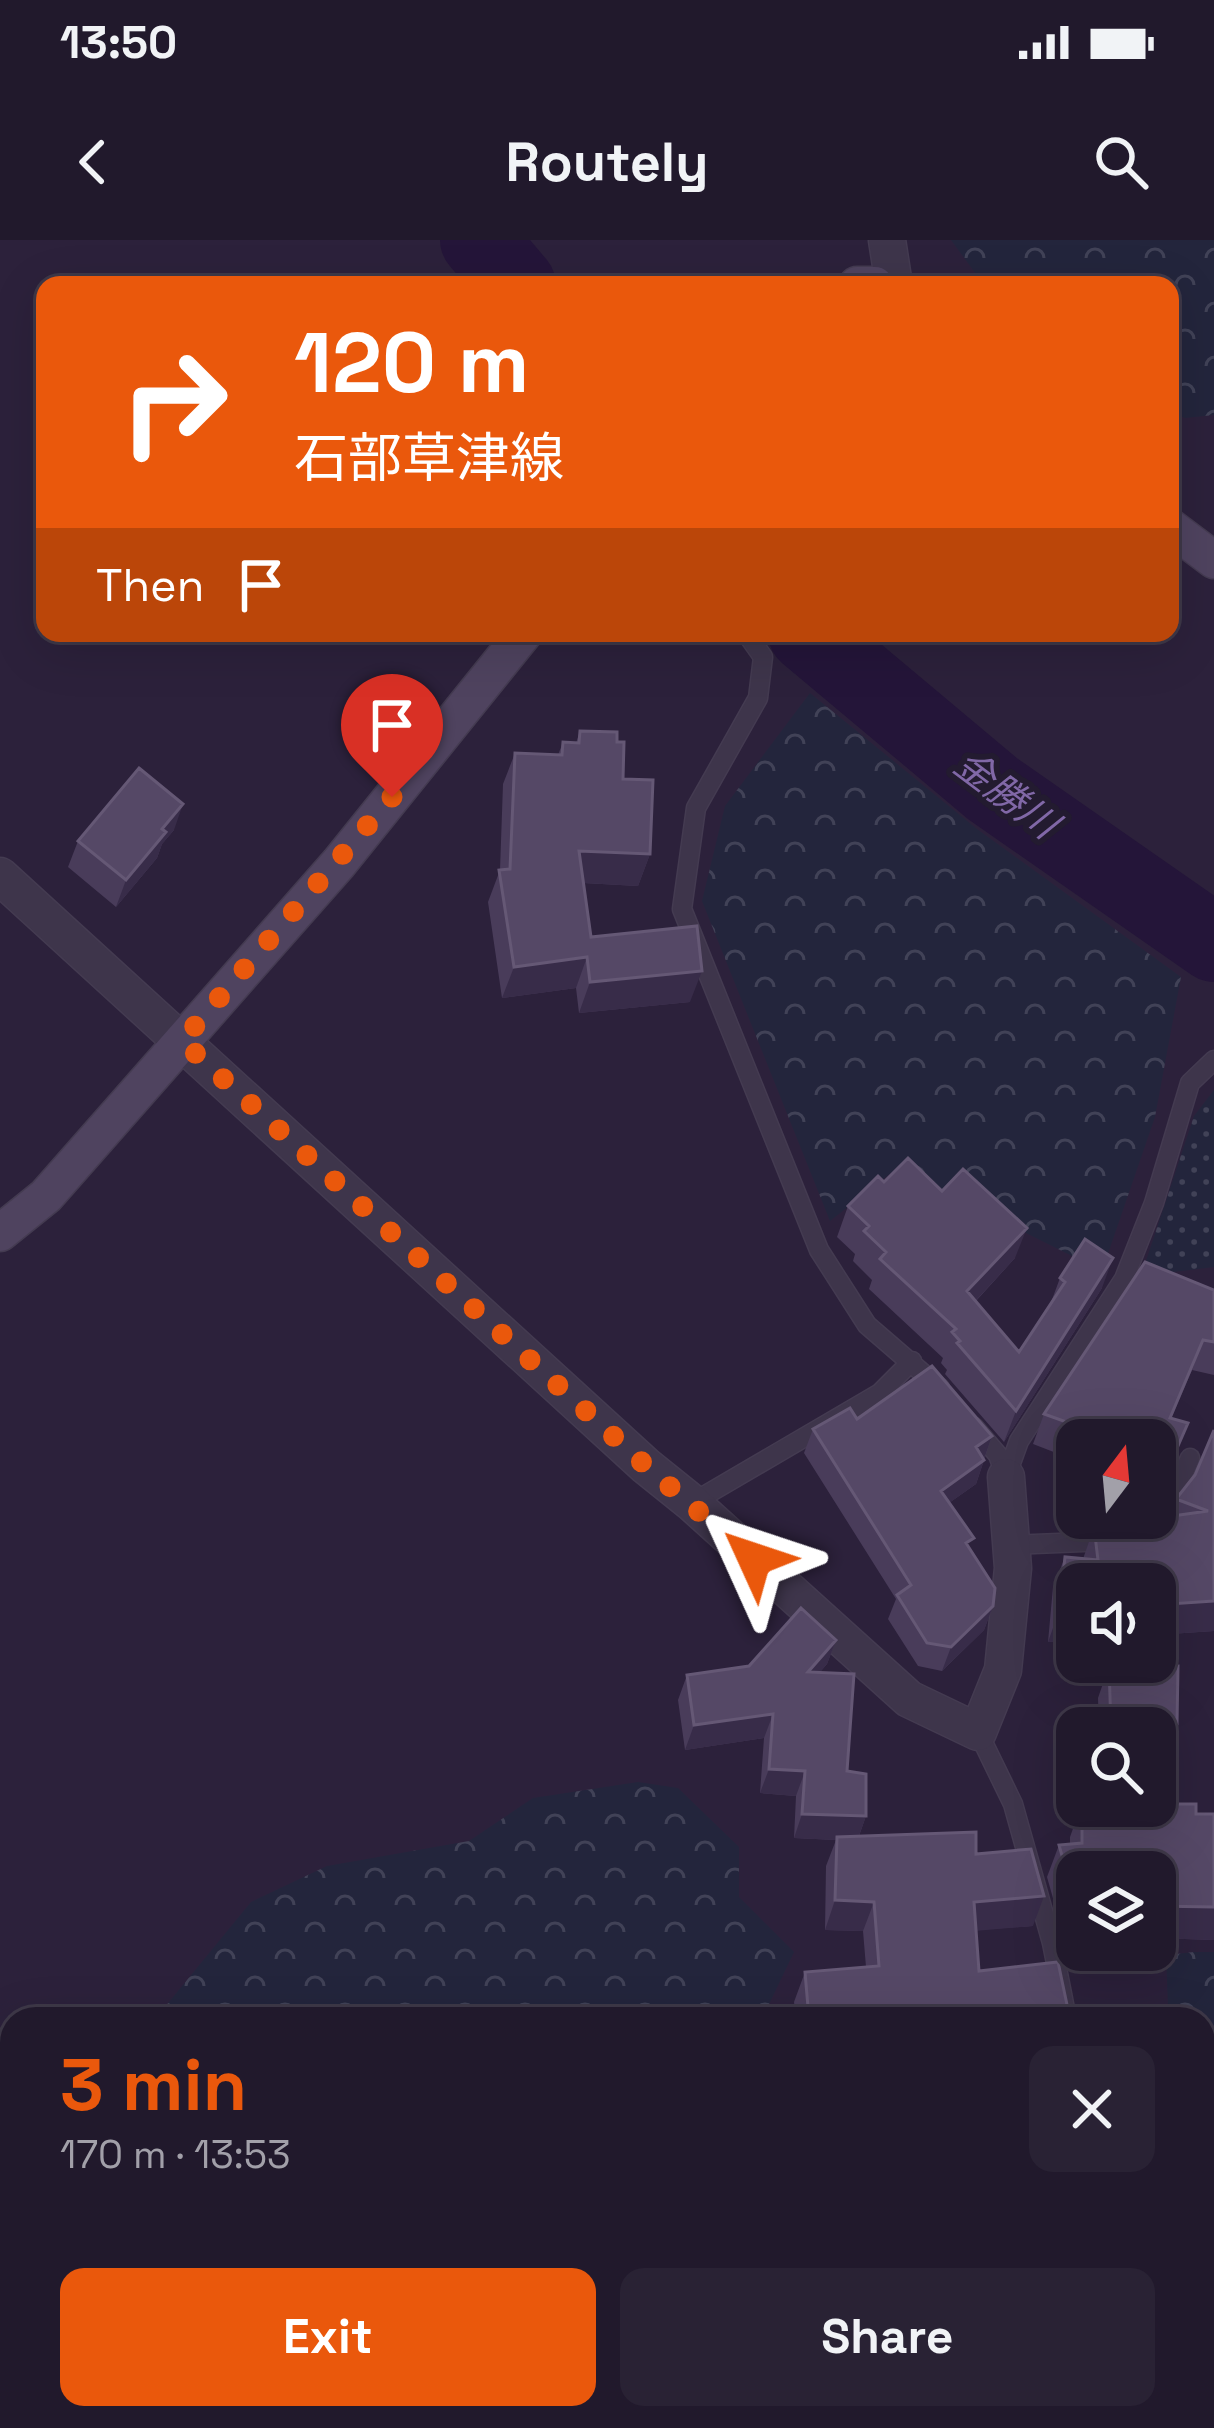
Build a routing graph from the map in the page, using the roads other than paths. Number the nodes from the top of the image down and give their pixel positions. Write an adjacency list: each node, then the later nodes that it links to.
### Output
1 (887, 240): 2 (street)
2 (893, 276)
3 (1179, 534): 4 (main road)
4 (1214, 560)
5 (517, 642): 8 (main road)
6 (752, 642): 11 (lane)
7 (0, 876): 8 (street)
8 (182, 1041): 10 (main road); 14 (street)
9 (1214, 1060): 13 (lane)
10 (0, 1233)
11 (912, 1361): 13 (lane); 14 (lane)
12 (1190, 1458): 15 (lane)
13 (1006, 1478): 15 (street)
14 (692, 1503): 16 (street)
15 (1011, 1545): 16 (street)
16 (977, 1732): 17 (lane)
17 (1065, 2007)

